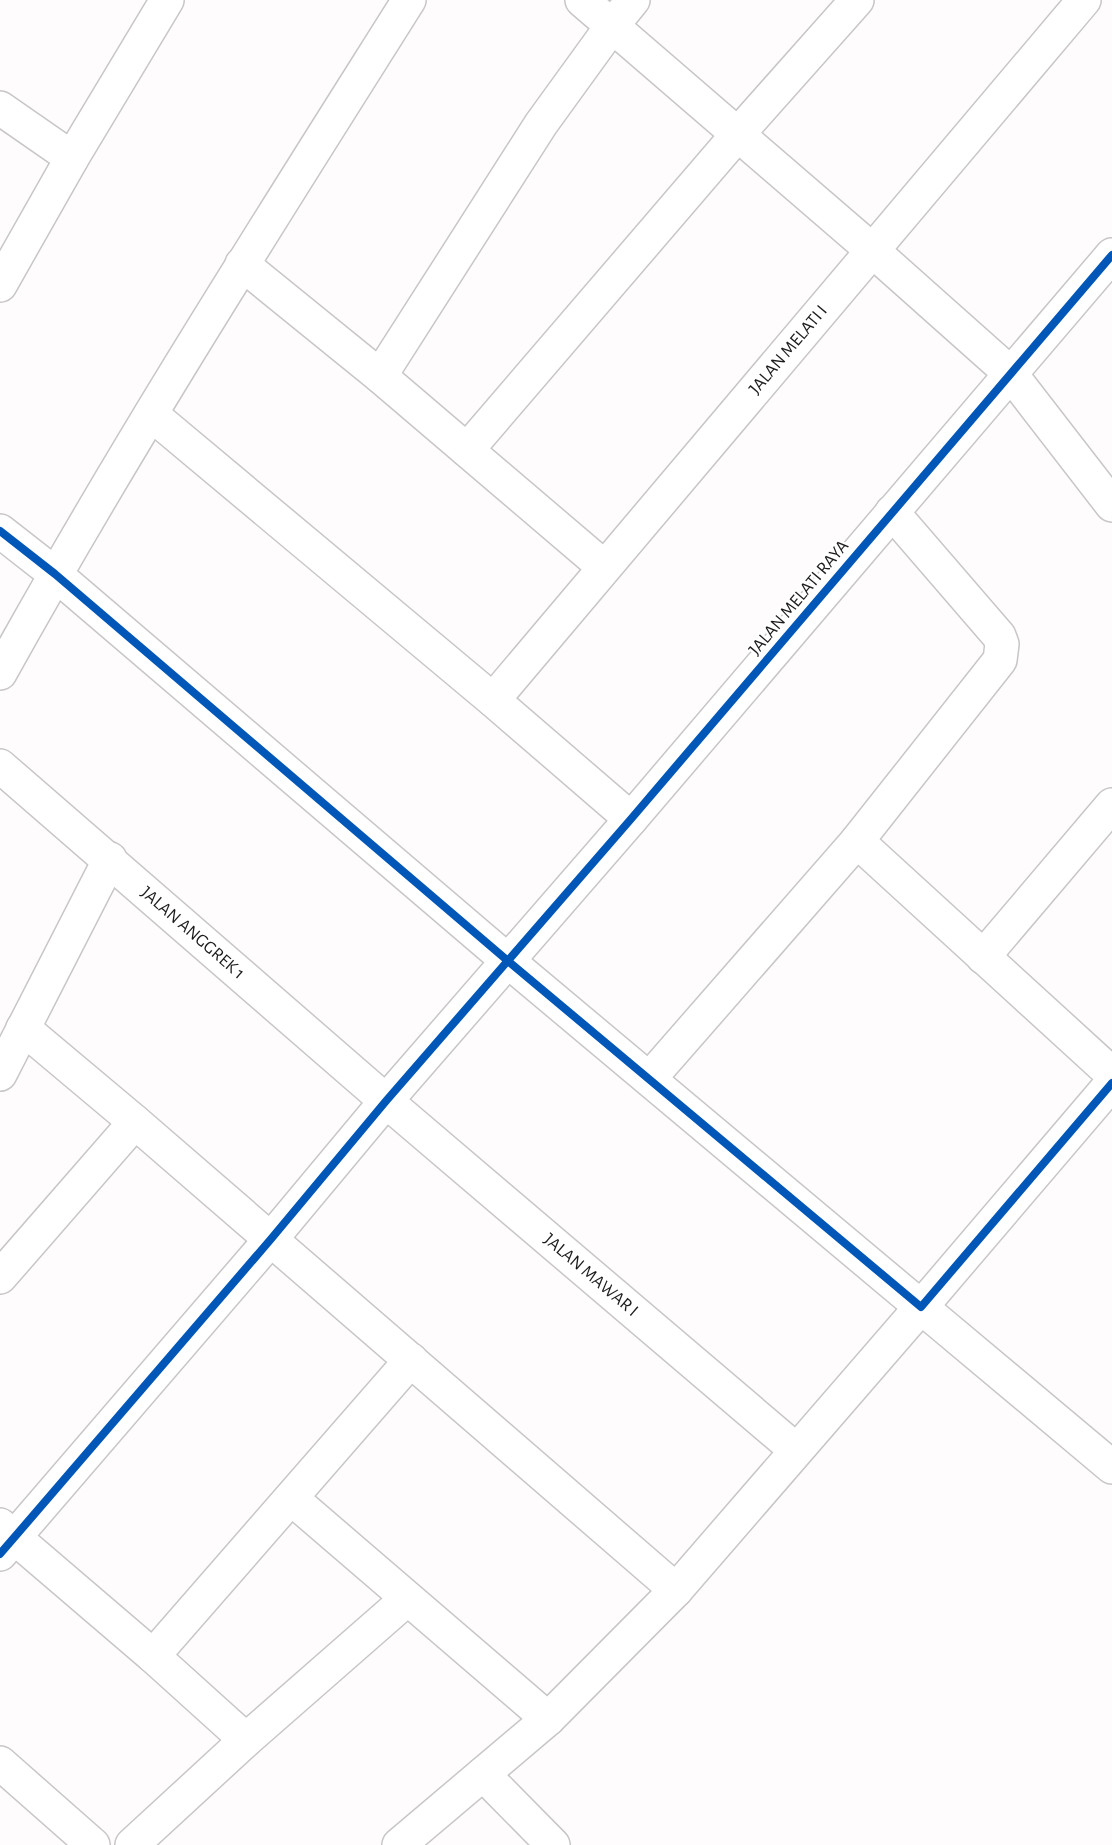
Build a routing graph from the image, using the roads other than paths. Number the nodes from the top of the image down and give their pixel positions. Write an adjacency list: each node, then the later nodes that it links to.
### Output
1 (167, 0): 10 (street)
2 (408, 0): 13 (street)
3 (582, 0): 7 (street)
4 (633, 0): 7 (street)
5 (857, 0): 9 (street)
6 (1084, 0): 11 (street, JALAN MELATI I)
7 (612, 26): 9 (street); 16 (street)
8 (0, 108): 10 (street)
9 (738, 134): 11 (street); 18 (street)
10 (72, 158): 14 (street)
11 (873, 251): 15 (street); 22 (street, JALAN MELATI I)
12 (1112, 255): 15 (street, JALAN MELATI RAYA)
13 (242, 264): 16 (street); 17 (street)
14 (0, 285)
15 (1010, 374): 19 (street); 20 (street, JALAN MELATI RAYA)
16 (380, 376): 18 (street)
17 (151, 414): 23 (street); 25 (street)
18 (467, 450): 22 (street)
19 (1112, 505)
20 (892, 512): 28 (street, JALAN MELATI RAYA); 29 (street)
21 (0, 531): 23 (street)
22 (604, 567): 25 (street, JALAN MELATI I)
23 (55, 574): 24 (street); 32 (street)
24 (0, 673)
25 (493, 700): 28 (street)
26 (0, 766): 30 (street, JALAN ANGGREK 1)
27 (1112, 805): 31 (street)
28 (631, 819): 32 (street, JALAN MELATI RAYA)
29 (857, 841): 31 (street); 36 (street)
30 (110, 859): 33 (street); 38 (street, JALAN ANGGREK 1)
31 (983, 957): 35 (street)
32 (508, 961): 36 (street); 38 (street, JALAN MELATI RAYA)
33 (23, 1028): 34 (street); 40 (street)
34 (0, 1074)
35 (1112, 1074)
36 (650, 1078): 43 (street)
37 (1112, 1083): 39 (street)
38 (386, 1101): 41 (street, JALAN MELATI RAYA); 45 (street, JALAN MAWAR I)
39 (1101, 1118): 43 (street)
40 (135, 1122): 41 (street); 42 (street)
41 (271, 1239): 44 (street); 48 (street, JALAN MELATI RAYA)
42 (0, 1277)
43 (921, 1308): 45 (street); 46 (street)
44 (411, 1360): 47 (street); 49 (street)
45 (796, 1450): 49 (street)
46 (1112, 1467)
47 (291, 1498): 50 (street); 51 (street)
48 (5, 1539): 51 (street)
49 (676, 1590): 52 (street)
50 (407, 1599): 52 (street); 53 (street)
51 (153, 1656): 53 (street)
52 (548, 1719): 55 (street)
53 (246, 1740): 57 (street)
54 (0, 1763): 56 (street)
55 (483, 1774): 58 (street); 59 (street)
56 (93, 1845)
57 (132, 1845)
58 (399, 1845)
59 (553, 1845)

